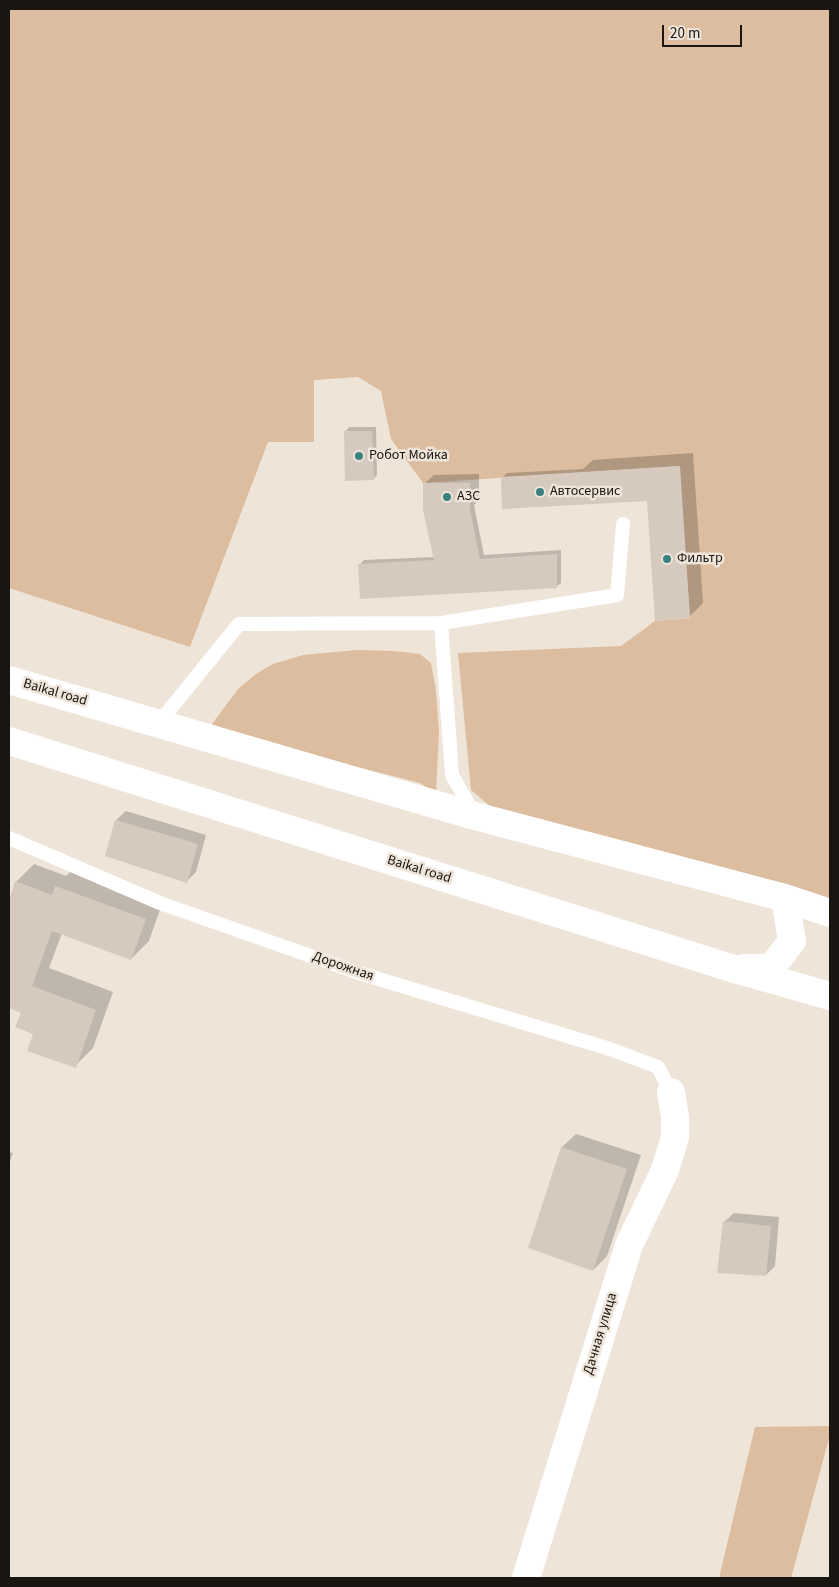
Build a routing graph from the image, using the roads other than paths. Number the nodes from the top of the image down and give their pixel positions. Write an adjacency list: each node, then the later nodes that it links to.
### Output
1 (623, 524): 2 (lane)
2 (441, 623): 4 (lane); 6 (lane)
3 (9, 680): 4 (main road, Baikal road)
4 (158, 724): 6 (main road, Baikal road)
5 (9, 741): 10 (main road, Baikal road)
6 (475, 816): 8 (main road, Baikal road)
7 (9, 838): 12 (lane, Дорожная)
8 (785, 898): 9 (main road, Baikal road); 10 (main road)
9 (830, 913)
10 (728, 967): 11 (main road, Baikal road)
11 (830, 996)
12 (671, 1092): 13 (main road, Дачная улица)
13 (526, 1578)

